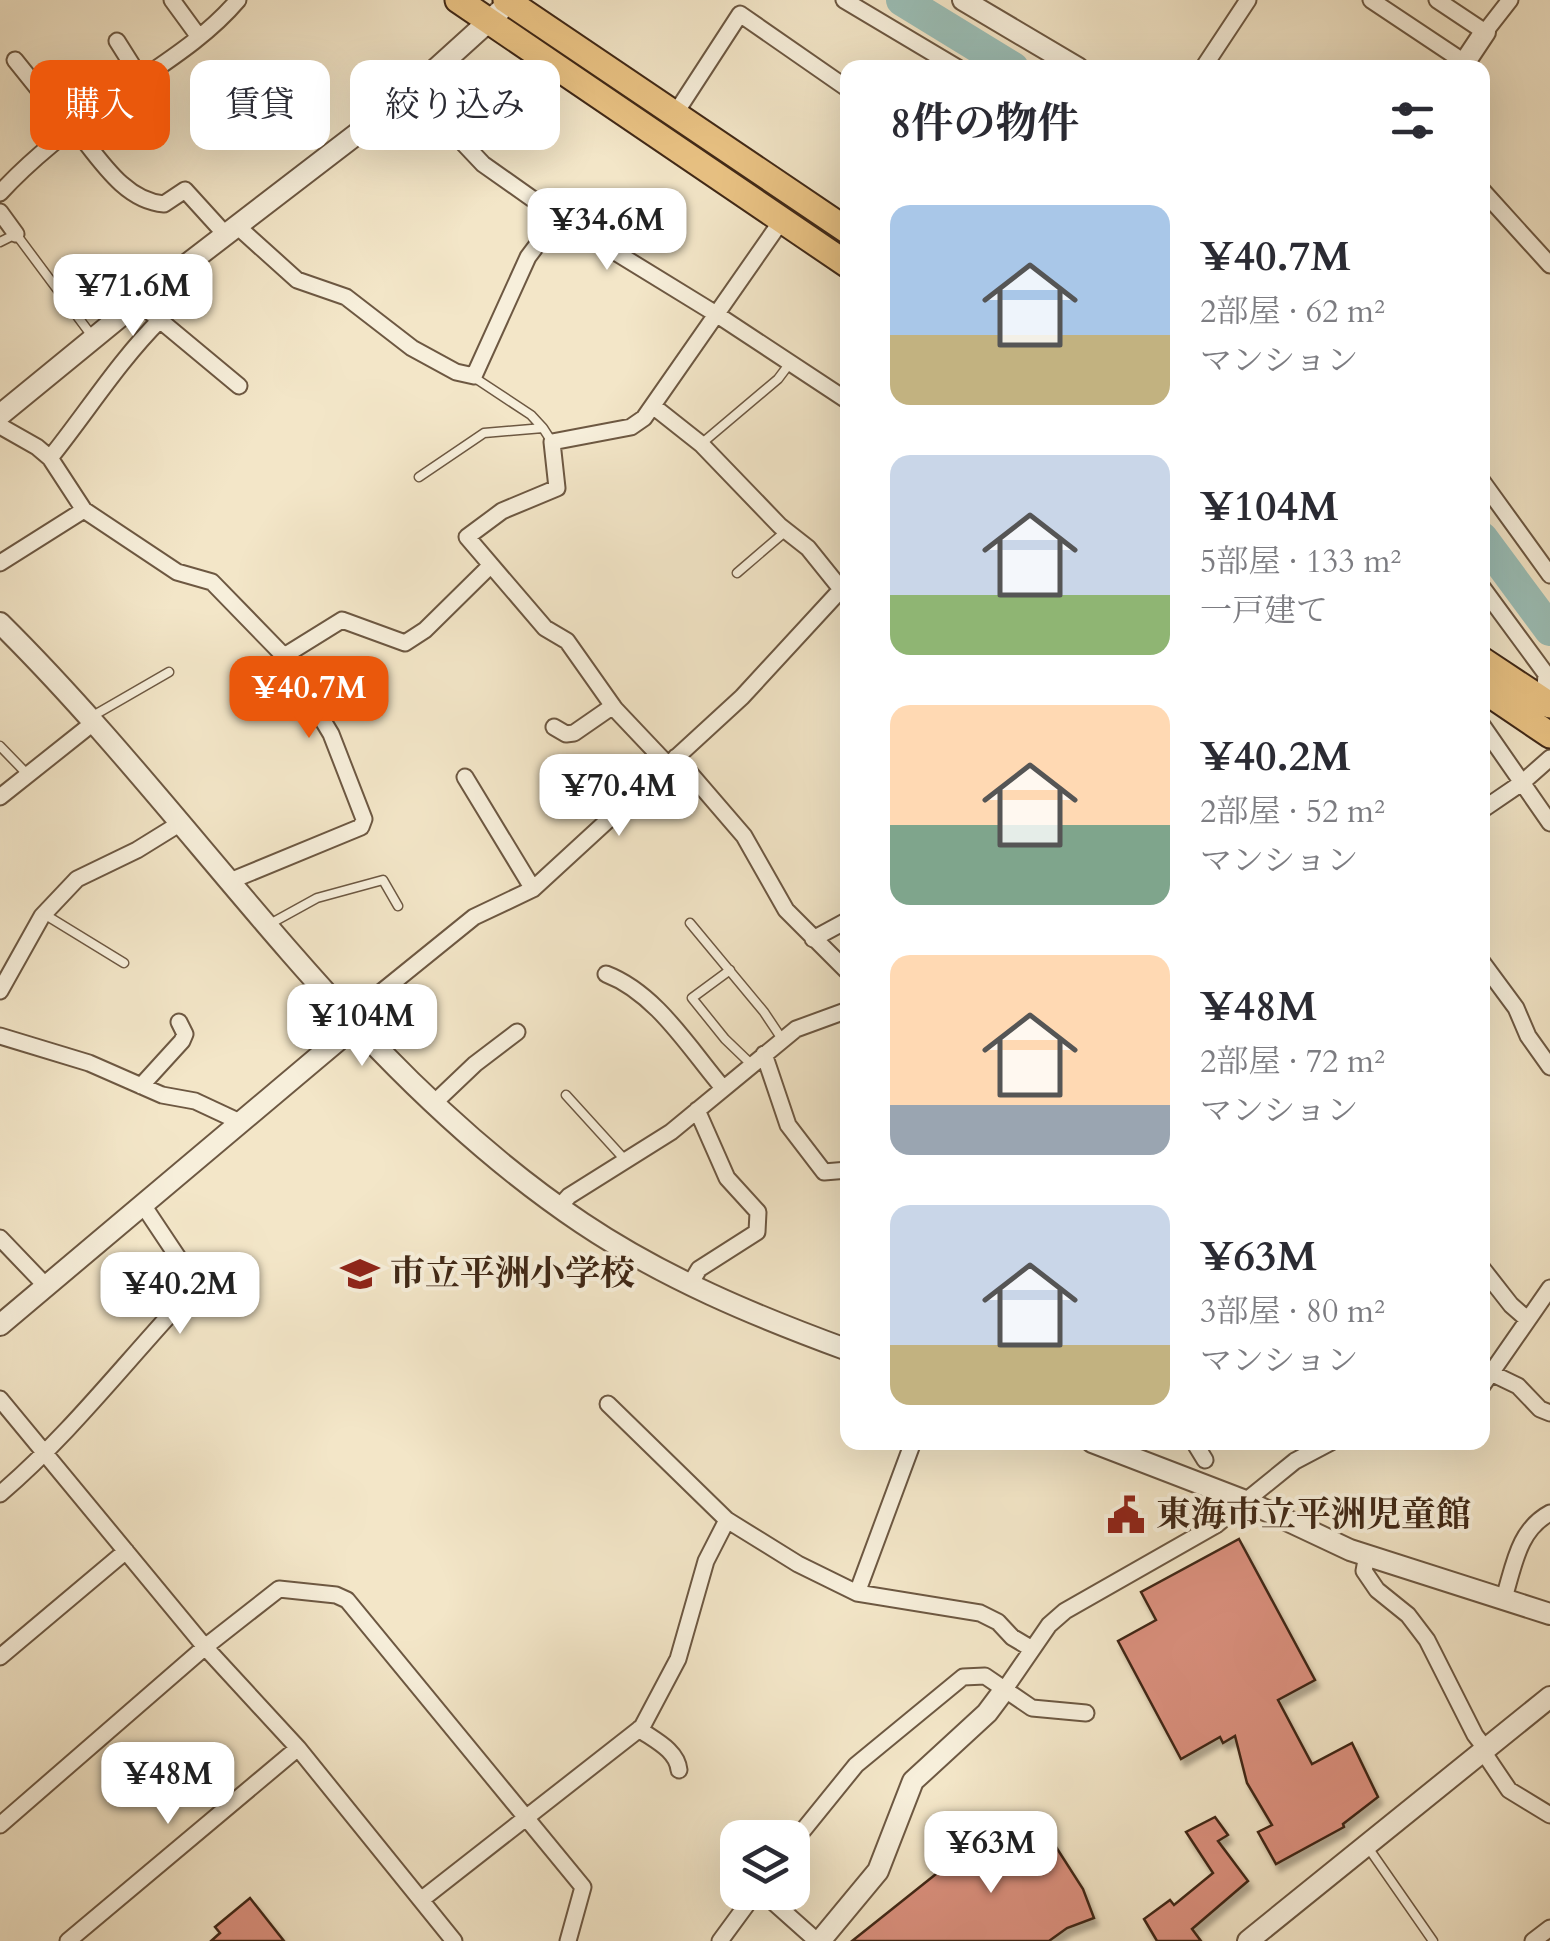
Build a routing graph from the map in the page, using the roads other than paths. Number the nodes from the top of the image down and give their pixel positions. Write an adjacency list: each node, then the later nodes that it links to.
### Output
1 (172, 0): 13 (street)
2 (238, 0): 13 (street)
3 (458, 0): 11 (main road)
4 (844, 0): 19 (street)
5 (963, 0): 20 (street)
6 (1248, 0): 21 (street)
7 (1371, 0): 22 (street)
8 (1437, 0): 12 (street)
9 (1510, 0): 12 (street)
10 (508, 1): 11 (street); 26 (main road)
11 (489, 21): 18 (street); 35 (main road)
12 (1485, 32): 23 (street)
13 (199, 37): 17 (street)
14 (117, 41): 16 (street)
15 (16, 60): 24 (street)
16 (129, 60)
17 (167, 60)
18 (446, 60)
19 (945, 60)
20 (1064, 60)
21 (1208, 60)
22 (1455, 60)
23 (1465, 60)
24 (30, 77)
25 (840, 83): 26 (street)
26 (675, 114): 36 (main road)
27 (350, 138): 37 (street)
28 (49, 150): 31 (street)
29 (91, 150): 37 (street)
30 (470, 150): 34 (street)
31 (0, 194)
32 (1490, 199): 41 (street)
33 (0, 212): 38 (street)
34 (558, 216): 43 (street); 47 (street)
35 (782, 220): 40 (main road); 43 (street)
36 (840, 226)
37 (231, 230): 42 (street); 47 (street)
38 (16, 234): 39 (lane); 45 (lane)
39 (0, 242)
40 (840, 259)
41 (1550, 265)
42 (138, 302): 44 (street); 45 (street)
43 (716, 314): 46 (street); 50 (street)
44 (160, 320): 48 (street); 55 (street)
45 (95, 339): 51 (street)
46 (790, 364): 49 (street); 54 (lane)
47 (474, 376): 53 (lane)
48 (239, 386)
49 (840, 397)
50 (654, 406): 53 (street); 54 (street)
51 (0, 415)
52 (0, 426): 55 (street)
53 (548, 435): 56 (lane); 61 (street)
54 (702, 444): 59 (street)
55 (50, 458): 58 (street)
56 (419, 477)
57 (1490, 493): 63 (street)
58 (84, 510): 60 (street); 68 (street)
59 (786, 530): 62 (lane); 64 (street)
60 (0, 563)
61 (490, 566): 68 (street); 73 (street)
62 (737, 573)
63 (1550, 575)
64 (840, 582)
65 (840, 590): 80 (street)
66 (1490, 597): 72 (street)
67 (0, 623): 74 (street)
68 (284, 656): 88 (street)
69 (1490, 665): 72 (main road)
70 (169, 672): 74 (lane)
71 (1490, 694): 76 (main road)
72 (1547, 703)
73 (613, 706): 75 (street); 80 (street)
74 (91, 721): 81 (street); 87 (street)
75 (554, 728)
76 (1550, 735)
77 (1490, 736): 83 (street)
78 (0, 746): 81 (lane)
79 (1550, 758): 83 (street)
80 (672, 761): 89 (street); 95 (street)
81 (28, 774): 84 (street)
82 (466, 777): 89 (street)
83 (1523, 782): 85 (street); 86 (street)
84 (0, 797)
85 (1490, 805)
86 (1550, 822)
87 (179, 824): 88 (street); 91 (street)
88 (230, 882): 94 (street)
89 (534, 889): 104 (street)
90 (398, 906): 94 (lane)
91 (44, 914): 96 (lane); 101 (street)
92 (690, 923): 98 (lane)
93 (840, 924): 95 (street)
94 (268, 926): 104 (street)
95 (813, 939): 97 (street)
96 (124, 962)
97 (840, 964)
98 (730, 970): 107 (lane); 108 (lane)
99 (1490, 973): 109 (street)
100 (606, 974): 111 (street)
101 (0, 992)
102 (840, 1013): 107 (street)
103 (179, 1022): 110 (street)
104 (352, 1022): 113 (street); 115 (street)
105 (517, 1032): 113 (street)
106 (0, 1036): 110 (street)
107 (782, 1040): 108 (street)
108 (758, 1059): 111 (street); 117 (street)
109 (1550, 1067)
110 (140, 1086): 115 (street)
111 (723, 1088): 114 (street)
112 (566, 1095): 116 (lane)
113 (434, 1103): 119 (street)
114 (697, 1110): 116 (street); 123 (street)
115 (240, 1122): 118 (street)
116 (626, 1161): 119 (street)
117 (840, 1171)
118 (142, 1205): 122 (street); 137 (street)
119 (560, 1206): 123 (street)
120 (0, 1238): 122 (street)
121 (1490, 1278): 125 (street)
122 (46, 1286): 126 (street)
123 (689, 1286): 127 (street)
124 (1550, 1288): 125 (street)
125 (1528, 1318): 128 (street)
126 (0, 1325)
127 (840, 1347)
128 (1490, 1375)
129 (1490, 1380): 132 (street)
130 (0, 1399): 137 (street)
131 (608, 1404): 142 (street)
132 (1550, 1413)
133 (910, 1450): 145 (street)
134 (1113, 1450): 140 (street)
135 (1199, 1450): 138 (street)
136 (1317, 1450): 140 (street)
137 (46, 1455): 139 (street); 143 (street)
138 (1205, 1460)
139 (0, 1494)
140 (1248, 1502): 144 (street); 149 (street)
141 (1550, 1513): 146 (street)
142 (727, 1520): 145 (street); 154 (street)
143 (126, 1551): 148 (street); 150 (street)
144 (1366, 1555): 146 (street); 156 (street)
145 (858, 1592): 149 (street)
146 (1504, 1598): 147 (street)
147 (1550, 1614)
148 (205, 1647): 155 (street); 159 (street); 161 (street)
149 (1032, 1649): 151 (street)
150 (0, 1657)
151 (1005, 1689): 153 (street); 160 (street); 171 (street)
152 (1550, 1697): 156 (street)
153 (1086, 1714)
154 (639, 1729): 157 (street); 159 (street)
155 (298, 1748): 163 (street); 167 (street)
156 (1484, 1749): 158 (street); 162 (street)
157 (679, 1770)
158 (1550, 1816)
159 (527, 1817): 163 (street); 169 (street)
160 (810, 1822)
161 (0, 1825)
162 (1367, 1846): 172 (street); 173 (lane)
163 (421, 1900): 168 (street)
164 (745, 1910): 170 (street)
165 (781, 1910): 171 (street)
166 (1550, 1928): 174 (street)
167 (68, 1941)
168 (454, 1941)
169 (568, 1941)
170 (720, 1941)
171 (818, 1941)
172 (1248, 1941)
173 (1432, 1941)
174 (1533, 1941)

